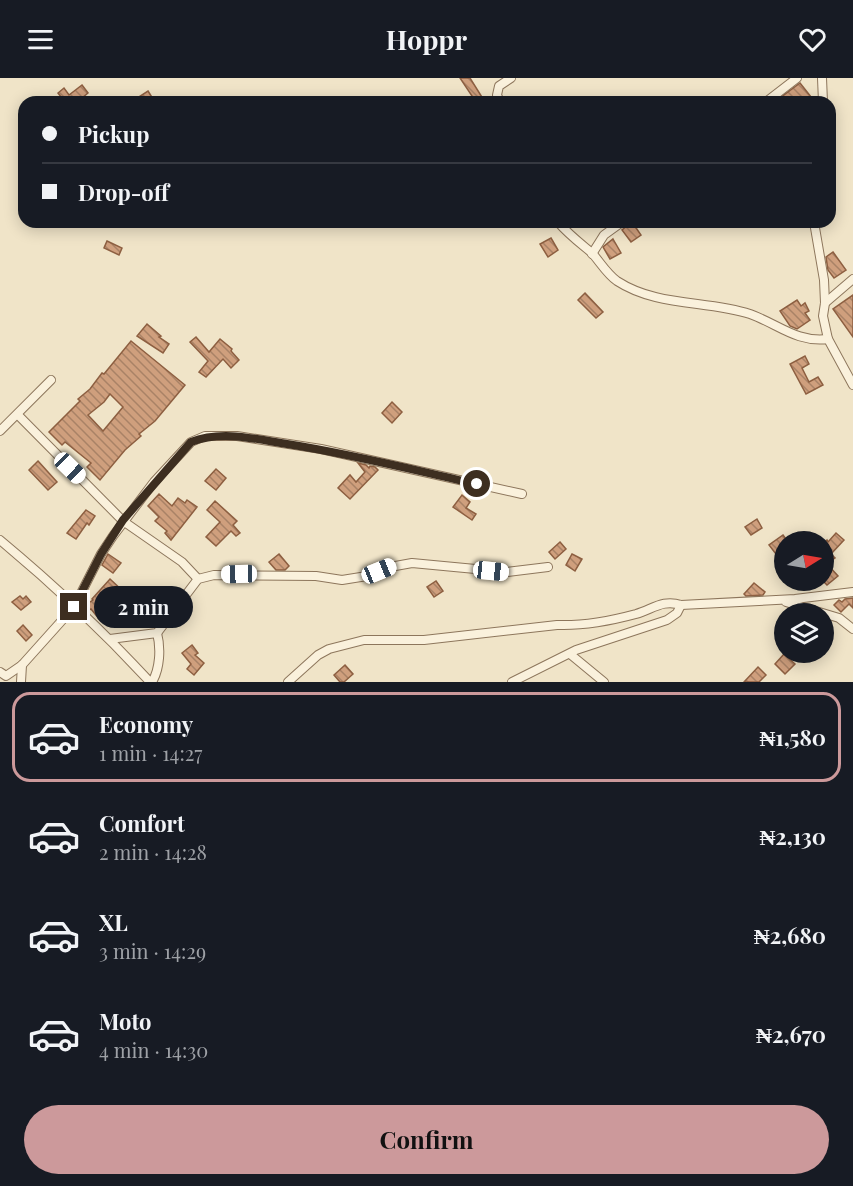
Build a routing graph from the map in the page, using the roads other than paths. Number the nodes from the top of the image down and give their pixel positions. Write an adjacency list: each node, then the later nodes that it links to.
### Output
1 (512, 78): 4 (street)
2 (797, 78): 5 (street)
3 (822, 78): 6 (street)
4 (497, 96)
5 (774, 96)
6 (823, 96)
7 (564, 228): 10 (street)
8 (614, 228): 10 (street)
9 (815, 228): 12 (street)
10 (592, 254): 13 (street)
11 (853, 279): 12 (street)
12 (825, 303): 13 (street)
13 (828, 339): 15 (street)
14 (51, 380): 16 (street)
15 (853, 385)
16 (18, 415): 17 (street); 19 (street)
17 (0, 431)
18 (522, 494): 19 (street)
19 (123, 520): 22 (street); 26 (street)
20 (0, 540): 26 (street)
21 (548, 567): 22 (street)
22 (198, 579): 28 (street)
23 (853, 592): 24 (street)
24 (776, 600): 25 (street); 27 (street)
25 (681, 605): 30 (street); 35 (street)
26 (74, 607): 29 (street); 31 (street)
27 (853, 629)
28 (157, 633): 29 (street); 34 (street)
29 (110, 639): 34 (street)
30 (570, 654): 36 (street); 37 (street)
31 (22, 665): 32 (street); 33 (street)
32 (0, 672)
33 (21, 682)
34 (151, 682)
35 (288, 682)
36 (512, 682)
37 (604, 682)

